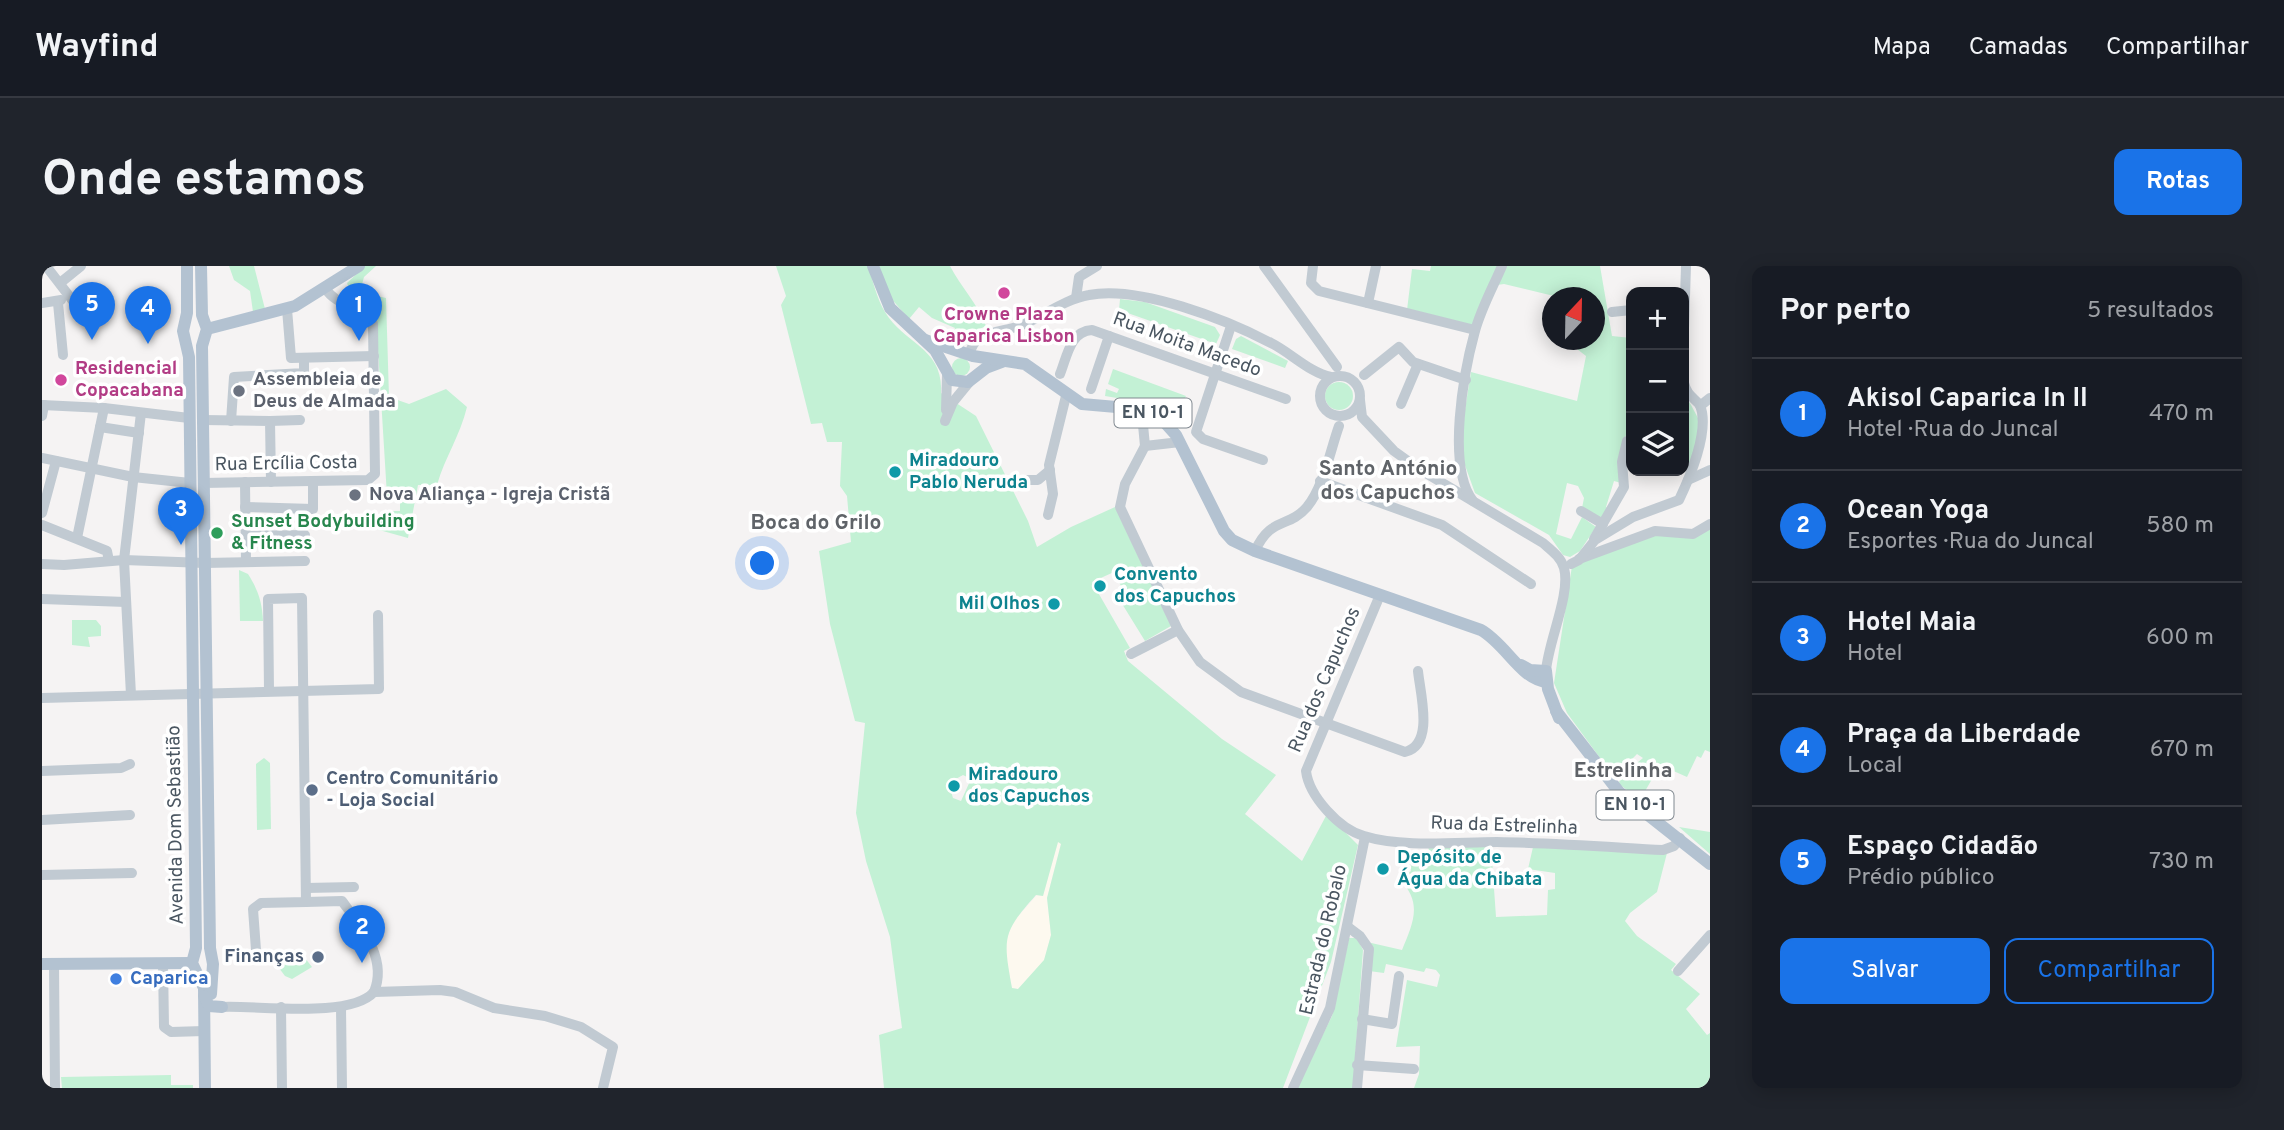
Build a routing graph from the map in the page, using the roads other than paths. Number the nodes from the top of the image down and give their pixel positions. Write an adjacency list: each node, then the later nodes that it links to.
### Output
1 (46, 266): 13 (street)
2 (81, 266): 13 (street)
3 (187, 266): 28 (main road)
4 (201, 266): 26 (main road)
5 (359, 266): 15 (main road)
6 (873, 266): 30 (main road, EN 10-1)
7 (1097, 266): 17 (street)
8 (1264, 266): 41 (street)
9 (1313, 266): 20 (street)
10 (1376, 266): 20 (street)
11 (1502, 266): 27 (street)
12 (1686, 266): 14 (street)
13 (60, 283): 16 (street)
14 (1685, 287)
15 (326, 289): 21 (main road); 33 (street)
16 (68, 295): 19 (street); 25 (street)
17 (1081, 297): 24 (street); 31 (street)
18 (42, 303): 19 (street)
19 (58, 303): 32 (street)
20 (1368, 303): 27 (street)
21 (287, 309): 26 (main road); 34 (street)
22 (1626, 311): 23 (street)
23 (1612, 312)
24 (1231, 326): 38 (street); 40 (street)
25 (93, 327)
26 (205, 329): 28 (main road); 28 (main road); 64 (main road)
27 (1475, 330): 45 (street)
28 (185, 331): 62 (main road)
29 (1110, 336): 39 (street, Rua Moita Macedo); 40 (street, Rua Moita Macedo); 47 (street)
30 (925, 340): 31 (main road, EN 10-1); 37 (main road, EN 10-1)
31 (965, 354): 35 (main road, EN 10-1); 37 (main road); 44 (main road)
32 (63, 355)
33 (374, 356): 34 (street); 82 (street, Rua Ercília Costa)
34 (304, 358): 65 (street)
35 (1005, 361): 44 (main road); 49 (main road, EN 10-1)
36 (1418, 364): 42 (street); 45 (street); 53 (street)
37 (946, 370): 44 (main road); 44 (street)
38 (1316, 371): 41 (street); 46 (street)
39 (1060, 374)
40 (1214, 374): 52 (street, Rua Moita Macedo); 74 (street)
41 (1334, 374): 43 (street); 46 (street)
42 (1364, 375): 43 (street); 48 (street)
43 (1349, 377): 48 (street)
44 (972, 379)
45 (1466, 380): 88 (street)
46 (1322, 385): 59 (street)
47 (1091, 389)
48 (1360, 395): 60 (street); 61 (street)
49 (1066, 396): 57 (main road, EN 10-1); 77 (street)
50 (1689, 397): 54 (street)
51 (1710, 398): 54 (street)
52 (1286, 399)
53 (1401, 404)
54 (1700, 406): 81 (street)
55 (104, 408): 56 (street); 58 (street); 68 (street)
56 (43, 409)
57 (1146, 411): 70 (main road, EN 10-1); 72 (street)
58 (141, 413): 62 (street); 69 (street)
59 (1333, 415): 60 (street); 67 (street)
60 (1347, 415): 61 (street); 67 (street)
61 (1362, 417): 88 (street)
62 (190, 418): 87 (main road)
63 (300, 420): 66 (street)
64 (203, 421): 65 (street); 84 (main road)
65 (232, 421): 66 (street)
66 (270, 421): 86 (street)
67 (1339, 426): 83 (street)
68 (100, 427): 69 (street); 76 (street)
69 (139, 433): 79 (street)
70 (1180, 442): 72 (street); 100 (main road, EN 10-1)
71 (1626, 445): 93 (street)
72 (1145, 446): 114 (street)
73 (42, 458): 75 (street)
74 (1263, 460)
75 (56, 461): 76 (street); 91 (street)
76 (92, 468): 79 (street); 98 (street)
77 (1049, 470): 80 (street); 92 (street)
78 (1710, 470): 81 (street)
79 (133, 477): 87 (street); 101 (street)
80 (1020, 480)
81 (1688, 480): 99 (street)
82 (313, 481): 86 (street, Rua Ercília Costa); 89 (street)
83 (1320, 481): 100 (street); 109 (street)
84 (204, 482): 85 (street, Rua Ercília Costa); 106 (main road)
85 (245, 482): 86 (street, Rua Ercília Costa); 89 (street)
86 (271, 482)
87 (190, 483): 105 (main road)
88 (1461, 485): 108 (street)
89 (245, 507): 97 (street)
90 (1581, 511): 93 (street)
91 (42, 513)
92 (1048, 514)
93 (1603, 524): 99 (street)
94 (1710, 524): 108 (street)
95 (42, 525): 98 (street)
96 (305, 535): 97 (street)
97 (246, 536): 104 (street)
98 (77, 538): 102 (street)
99 (1592, 542): 108 (street)
100 (1255, 551): 110 (main road, EN 10-1)
101 (124, 560): 102 (street); 105 (street); 112 (street)
102 (109, 561): 107 (street)
103 (306, 561): 104 (street)
104 (246, 562): 106 (street)
105 (191, 563): 106 (street); 120 (main road)
106 (205, 563): 120 (main road)
107 (42, 564)
108 (1572, 565): 117 (street)
109 (1531, 583)
110 (1380, 594): 117 (main road, EN 10-1); 123 (street, Rua dos Capuchos)
111 (42, 600): 112 (street)
112 (125, 602): 121 (street)
113 (378, 615): 119 (street)
114 (1178, 629): 115 (street); 123 (street)
115 (1131, 654)
116 (1418, 671): 123 (street)
117 (1546, 677): 129 (main road, EN 10-1)
118 (268, 691): 119 (street); 119 (street); 120 (street)
119 (303, 691): 134 (street)
120 (200, 693): 121 (street); 139 (main road, Avenida Dom Sebastião); 141 (main road, Avenida Dom Sebastião)
121 (131, 695): 122 (street)
122 (42, 698)
123 (1325, 724): 128 (street, Rua dos Capuchos)
124 (130, 764): 125 (street)
125 (42, 771)
126 (131, 815): 127 (street)
127 (42, 820)
128 (1365, 837): 129 (street, Rua da Estrelinha); 136 (street, Estrada do Robalo)
129 (1680, 838): 130 (main road, EN 10-1)
130 (1710, 864)
131 (132, 873): 132 (street)
132 (42, 876)
133 (354, 887): 134 (street)
134 (306, 888): 135 (street)
135 (306, 902): 138 (street); 145 (street)
136 (1348, 927): 149 (street); 158 (street, Estrada do Robalo)
137 (1710, 935): 143 (street)
138 (256, 950)
139 (212, 961): 141 (main road); 141 (main road); 146 (main road, Avenida Dom Sebastião)
140 (163, 963): 141 (main road); 142 (main road); 150 (street)
141 (193, 963): 146 (main road, Avenida Dom Sebastião)
142 (48, 964): 153 (street)
143 (1678, 971)
144 (1399, 976): 149 (street)
145 (373, 992): 148 (street); 157 (street)
146 (211, 1001): 147 (street); 150 (main road, Avenida Dom Sebastião)
147 (281, 1007): 148 (street); 155 (street)
148 (341, 1007): 156 (street)
149 (1362, 1019): 151 (street)
150 (204, 1028): 154 (main road, Avenida Dom Sebastião)
151 (1357, 1065): 152 (street); 159 (street)
152 (1413, 1069)
153 (55, 1088)
154 (205, 1088)
155 (282, 1088)
156 (342, 1088)
157 (603, 1088)
158 (1293, 1088)
159 (1357, 1088)

